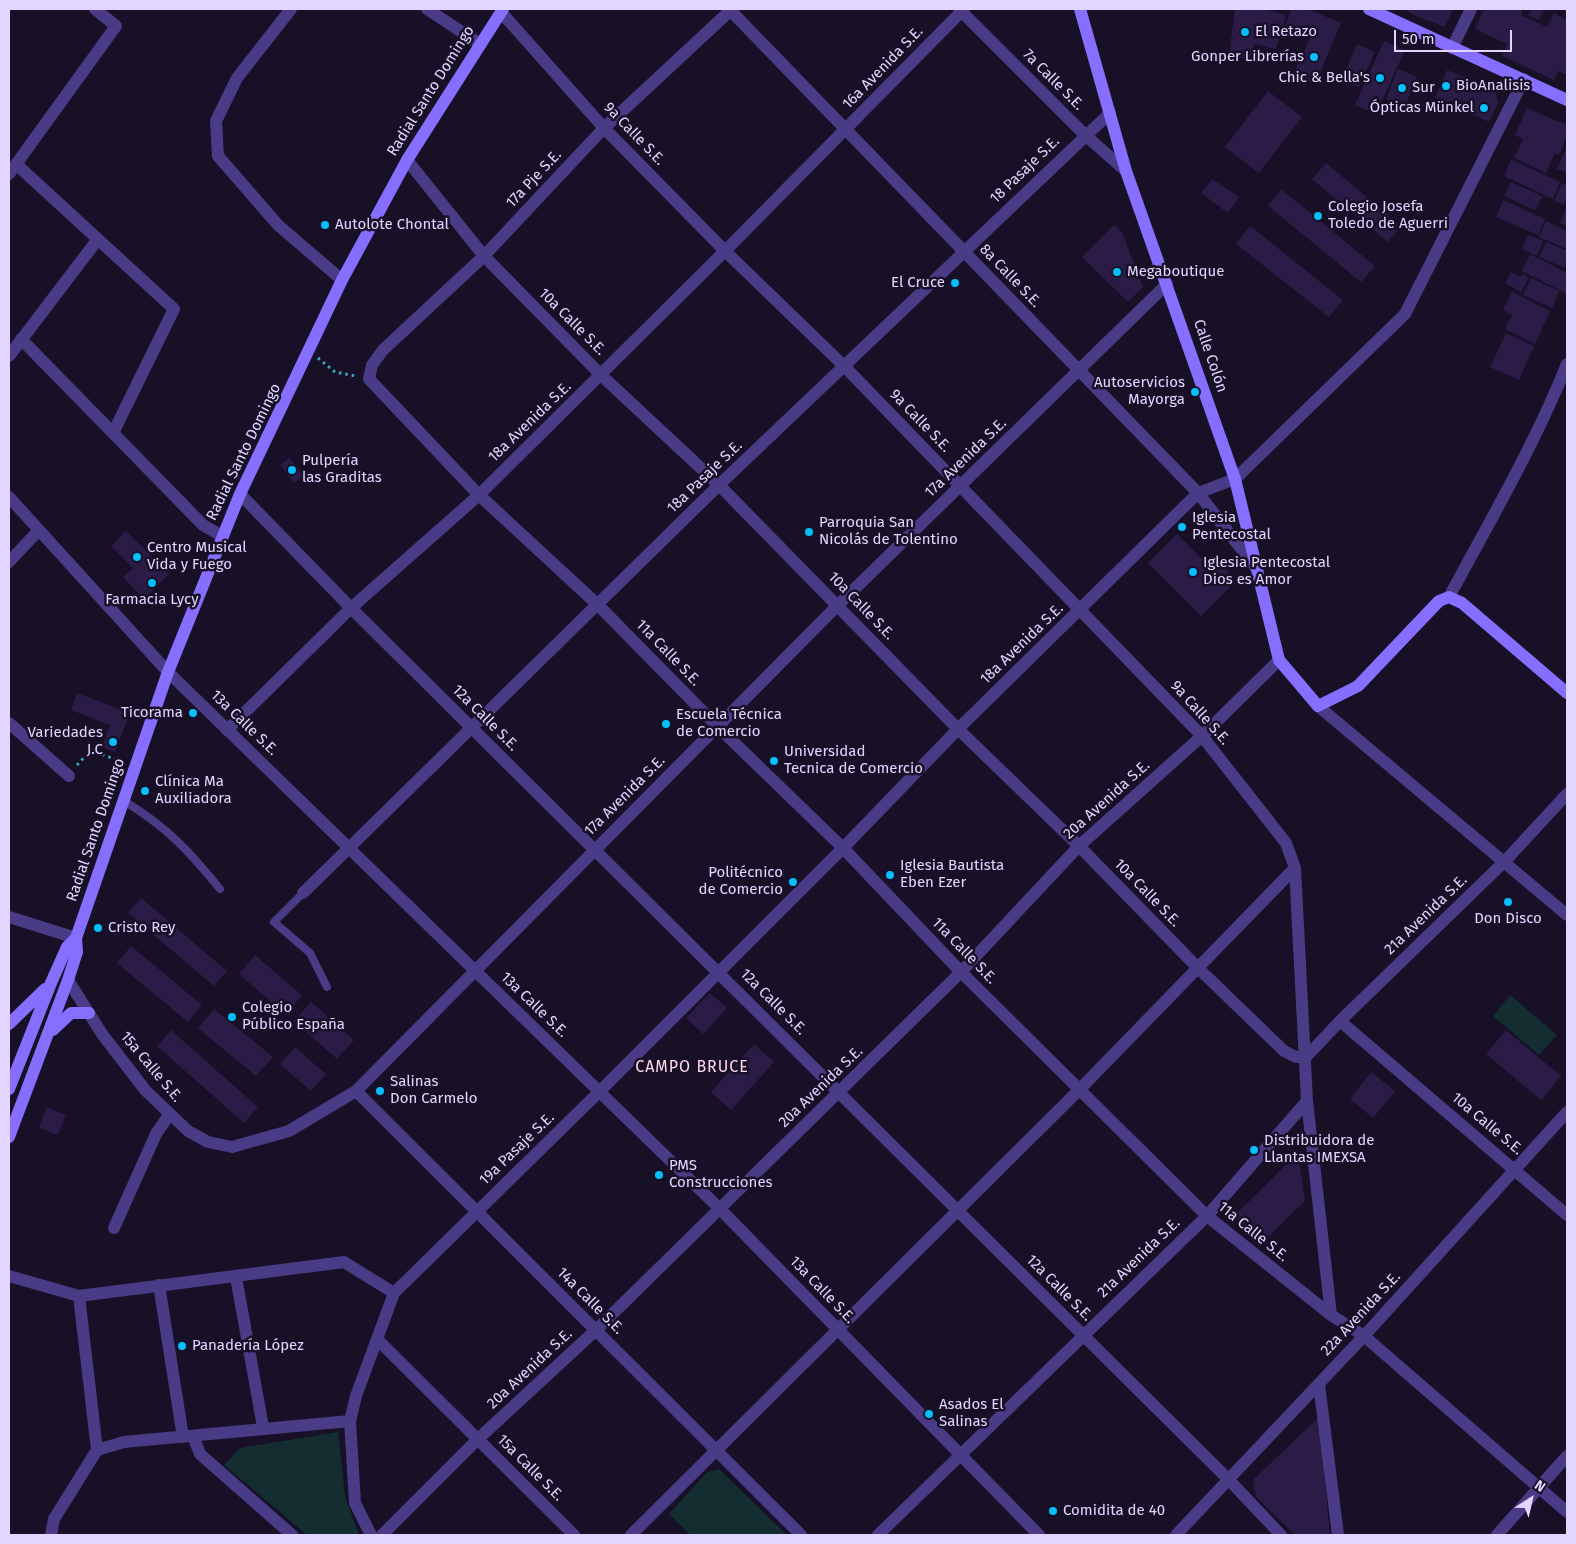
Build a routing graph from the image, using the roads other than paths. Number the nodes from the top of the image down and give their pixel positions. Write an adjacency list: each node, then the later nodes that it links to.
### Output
1 (95, 9): 19 (street)
2 (291, 9): 25 (street)
3 (427, 9): 10 (street)
4 (731, 9): 15 (street, 17a Pje S.E.); 16 (street, 8a Calle S.E.)
5 (1080, 9): 14 (main road, Calle Colón)
6 (1369, 9): 11 (main road)
7 (1471, 9): 11 (street)
8 (502, 10): 10 (main road, Radial Santo Domingo); 15 (street, 9a Calle S.E.)
9 (961, 10): 16 (street, 16a Avenida S.E.); 17 (street, 7a Calle S.E.)
10 (480, 44): 18 (main road, Radial Santo Domingo)
11 (1452, 48): 12 (main road)
12 (1524, 79): 13 (main road); 35 (street)
13 (1567, 100)
14 (1110, 113): 17 (street, 18 Pasaje S.E.); 20 (main road, Calle Colón)
15 (604, 128): 22 (street, 9a Calle S.E.); 24 (street, 17a Pje S.E.)
16 (846, 129): 22 (street, 18a Avenida S.E.); 23 (street, 8a Calle S.E.)
17 (1085, 135): 20 (street, 7a Calle S.E.); 23 (street, 18 Pasaje S.E.)
18 (406, 160): 24 (street, 10a Calle S.E.); 25 (main road, Radial Santo Domingo)
19 (12, 169): 21 (street)
20 (1126, 170): 26 (main road, Calle Colón)
21 (98, 239): 27 (street); 34 (street)
22 (725, 251): 30 (street, 9a Calle S.E.); 32 (street, 18a Avenida S.E.)
23 (964, 252): 30 (street, 18a Pasaje S.E.); 31 (street, 8a Calle S.E.)
24 (484, 256): 32 (street, 10a Calle S.E.); 33 (street, 17a Pje S.E.)
25 (342, 280): 39 (main road, Radial Santo Domingo)
26 (1167, 284): 31 (street, 17a Avenida S.E.); 35 (main road, Calle Colón)
27 (21, 339): 28 (street); 34 (street)
28 (9, 356)
29 (1567, 364): 46 (street)
30 (845, 367): 36 (street, 18a Pasaje S.E.); 37 (street, 9a Calle S.E.)
31 (1079, 370): 37 (street, 17a Avenida S.E.); 38 (street, 8a Calle S.E.)
32 (601, 375): 36 (street, 10a Calle S.E.); 40 (street, 18a Avenida S.E.)
33 (369, 379): 40 (street, 11a Calle S.E.)
34 (113, 433): 43 (street)
35 (1236, 479): 38 (street, 18a Avenida S.E.); 45 (main road, Calle Colón)
36 (719, 485): 47 (street, 18a Pasaje S.E.); 48 (street, 10a Calle S.E.)
37 (961, 487): 48 (street, 17a Avenida S.E.); 50 (street, 9a Calle S.E.)
38 (1198, 493): 45 (street, 8a Calle S.E.); 50 (street, 18a Avenida S.E.)
39 (240, 494): 43 (main road, Radial Santo Domingo); 49 (street, 12a Calle S.E.)
40 (479, 494): 47 (street, 11a Calle S.E.); 49 (street, 18a Avenida S.E.)
41 (9, 497): 42 (street, 13a Calle S.E.)
42 (39, 530): 44 (street); 52 (street, 13a Calle S.E.)
43 (222, 536): 52 (main road, Radial Santo Domingo)
44 (9, 562)
45 (1259, 573): 51 (main road, Calle Colón)
46 (1449, 597): 53 (main road); 54 (main road)
47 (598, 605): 56 (street, 11a Calle S.E.); 57 (street, 18a Pasaje S.E.)
48 (837, 606): 56 (street, 17a Avenida S.E.); 58 (street, 10a Calle S.E.)
49 (351, 608): 57 (street, 12a Calle S.E.); 59 (street, 18a Avenida S.E.)
50 (1081, 611): 58 (street, 18a Avenida S.E.); 60 (street, 9a Calle S.E.)
51 (1280, 660): 54 (main road, Calle Colón); 60 (street, 20a Avenida S.E.)
52 (168, 672): 59 (street, 13a Calle S.E.); 63 (main road, Radial Santo Domingo)
53 (1567, 693)
54 (1318, 706): 68 (street)
55 (9, 723): 61 (street)
56 (718, 727): 66 (street, 11a Calle S.E.); 67 (street, 17a Avenida S.E.)
57 (472, 728): 65 (street); 67 (street, 12a Calle S.E.)
58 (958, 729): 64 (street, 10a Calle S.E.); 66 (street, 18a Avenida S.E.)
59 (227, 730): 65 (street, 13a Calle S.E.)
60 (1202, 736): 64 (street, 20a Avenida S.E.); 69 (street, 9a Calle S.E.)
61 (69, 776)
62 (1567, 794): 68 (street, 21a Avenida S.E.)
63 (124, 801): 70 (lane); 74 (main road, Radial Santo Domingo)
64 (1079, 846): 75 (street, 10a Calle S.E.); 78 (street, 20a Avenida S.E.)
65 (348, 847): 71 (street); 76 (street, 13a Calle S.E.)
66 (843, 848): 77 (street, 19a Pasaje S.E.); 78 (street, 11a Calle S.E.)
67 (595, 850): 76 (street, 17a Avenida S.E.); 77 (street, 12a Calle S.E.)
68 (1505, 861): 72 (street); 83 (street, 21a Avenida S.E.)
69 (1295, 868): 75 (street); 86 (street, 9a Calle S.E.)
70 (220, 889)
71 (303, 892): 81 (lane)
72 (1567, 915)
73 (9, 917): 74 (street)
74 (76, 938): 79 (main road, Radial Santo Domingo); 80 (main road, Radial Santo Domingo)
75 (1196, 967): 86 (street, 10a Calle S.E.); 90 (street)
76 (474, 969): 91 (street, 17a Avenida S.E.); 92 (street, 13a Calle S.E.)
77 (719, 972): 92 (street, 19a Pasaje S.E.); 93 (street, 12a Calle S.E.)
78 (961, 972): 90 (street, 11a Calle S.E.); 93 (street, 20a Avenida S.E.)
79 (68, 980): 82 (street, 15a Calle S.E.); 85 (main road, Radial Santo Domingo)
80 (50, 983): 84 (main road); 87 (main road, Radial Santo Domingo)
81 (327, 987)
82 (89, 1013): 85 (main road); 98 (street, 15a Calle S.E.)
83 (1340, 1021): 86 (street, 21a Avenida S.E.); 101 (street, 10a Calle S.E.)
84 (9, 1024)
85 (48, 1036): 88 (main road, Radial Santo Domingo)
86 (1306, 1057): 96 (street, 9a Calle S.E.)
87 (12, 1070): 88 (main road); 89 (main road, Radial Santo Domingo)
88 (32, 1078): 95 (main road, Radial Santo Domingo)
89 (9, 1089)
90 (1079, 1090): 103 (street); 106 (street, 11a Calle S.E.)
91 (356, 1091): 100 (street, 17a Avenida S.E.); 104 (street, 14a Calle S.E.)
92 (599, 1092): 102 (street, 13a Calle S.E.); 104 (street, 19a Pasaje S.E.)
93 (839, 1092): 102 (street, 20a Avenida S.E.); 103 (street, 12a Calle S.E.)
94 (9, 1096): 95 (main road)
95 (23, 1101): 99 (main road, Radial Santo Domingo)
96 (1307, 1102): 106 (street, 21a Avenida S.E.); 113 (street, 9a Calle S.E.)
97 (1567, 1112): 101 (street, 22a Avenida S.E.)
98 (169, 1115): 100 (street, 15a Calle S.E.); 107 (street)
99 (9, 1137)
100 (232, 1147)
101 (1515, 1169): 105 (street, 10a Calle S.E.); 117 (street, 22a Avenida S.E.)
102 (720, 1209): 114 (street, 13a Calle S.E.); 115 (street, 20a Avenida S.E.)
103 (957, 1210): 114 (street); 116 (street, 12a Calle S.E.)
104 (476, 1211): 111 (street, 19a Pasaje S.E.); 115 (street, 14a Calle S.E.)
105 (1567, 1215)
106 (1207, 1216): 113 (street, 11a Calle S.E.); 116 (street, 21a Avenida S.E.)
107 (114, 1228)
108 (9, 1276): 112 (street)
109 (236, 1277): 110 (street); 111 (street); 121 (street)
110 (160, 1285): 112 (street); 122 (street)
111 (394, 1293): 118 (street, 19a Pasaje S.E.)
112 (79, 1296): 124 (street)
113 (1331, 1315): 117 (street, 11a Calle S.E.)
114 (838, 1329): 125 (street); 126 (street, 13a Calle S.E.)
115 (596, 1330): 123 (street, 20a Avenida S.E.); 125 (street, 14a Calle S.E.)
116 (1083, 1335): 126 (street, 21a Avenida S.E.); 128 (street, 12a Calle S.E.)
117 (1364, 1336): 119 (street, 22a Avenida S.E.); 129 (street, 11a Calle S.E.)
118 (377, 1339): 120 (street, 19a Pasaje S.E.); 123 (street, 15a Calle S.E.)
119 (1319, 1384): 128 (street, 22a Avenida S.E.); 142 (street)
120 (350, 1421): 121 (street); 133 (street, 19a Pasaje S.E.)
121 (263, 1427): 122 (street)
122 (188, 1437): 124 (street); 132 (street)
123 (478, 1439): 134 (street, 20a Avenida S.E.); 135 (street, 15a Calle S.E.)
124 (97, 1450): 131 (street)
125 (716, 1450): 136 (street); 137 (street, 14a Calle S.E.)
126 (960, 1455): 138 (street, 21a Avenida S.E.); 139 (street, 13a Calle S.E.)
127 (1567, 1456): 129 (street)
128 (1230, 1481): 140 (street, 22a Avenida S.E.); 141 (street, 12a Calle S.E.)
129 (1539, 1488): 130 (street, 11a Calle S.E.); 143 (street)
130 (1567, 1512)
131 (51, 1535)
132 (292, 1535)
133 (371, 1535)
134 (382, 1535)
135 (574, 1535)
136 (631, 1535)
137 (802, 1535)
138 (878, 1535)
139 (1039, 1535)
140 (1176, 1535)
141 (1281, 1535)
142 (1338, 1535)
143 (1497, 1535)

